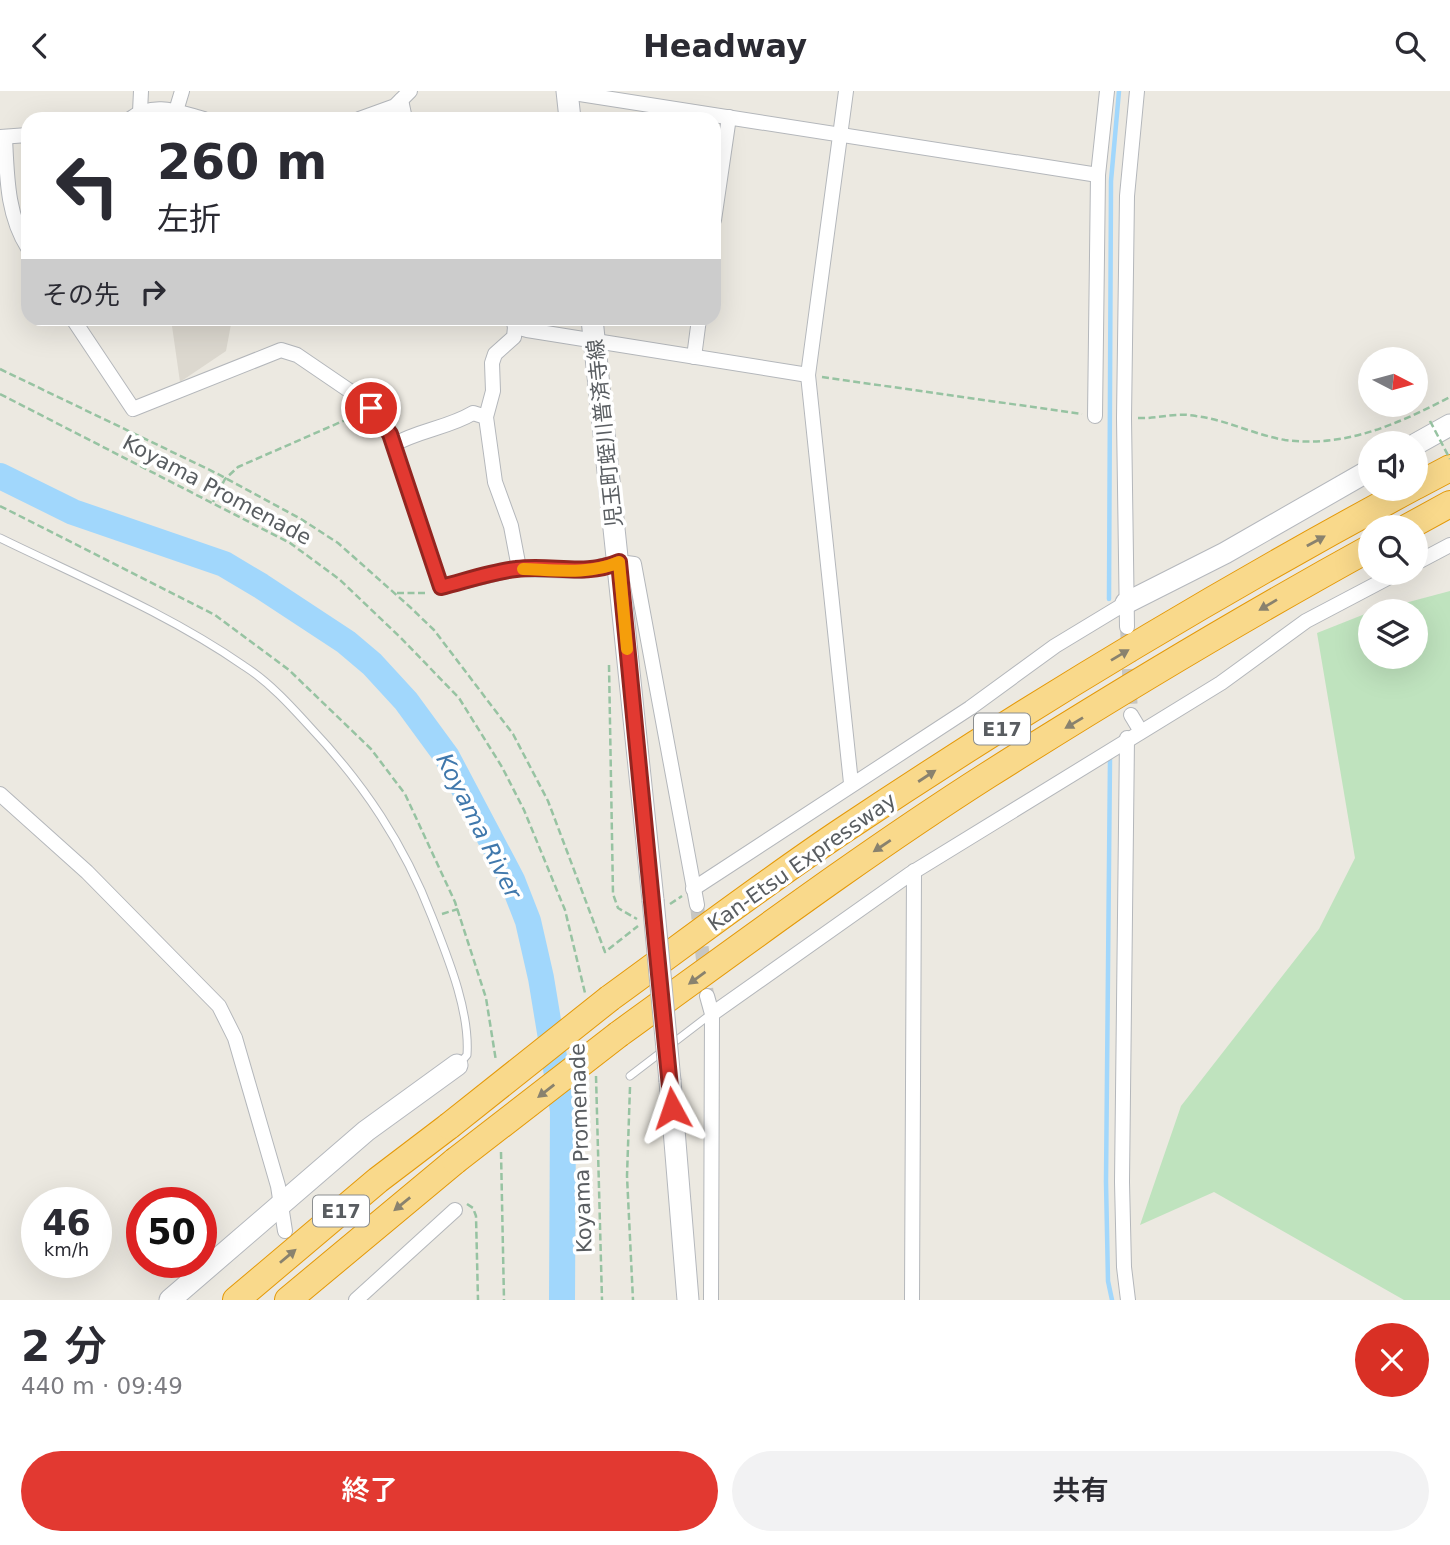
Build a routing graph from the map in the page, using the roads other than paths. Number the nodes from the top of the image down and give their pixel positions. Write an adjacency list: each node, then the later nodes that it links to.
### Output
1 (141, 91): 9 (street)
2 (182, 91): 8 (street)
3 (567, 91): 13 (main road); 14 (street)
4 (846, 91): 17 (street)
5 (1107, 91): 21 (street)
6 (1137, 91): 47 (street)
7 (405, 95): 12 (street)
8 (176, 111): 10 (street); 11 (street)
9 (136, 112)
10 (143, 112)
11 (180, 112)
12 (378, 112)
13 (569, 112)
14 (698, 112)
15 (721, 116): 16 (street)
16 (729, 117): 17 (street); 20 (street)
17 (840, 134): 21 (street); 30 (street)
18 (21, 136): 19 (street)
19 (2, 138): 22 (street)
20 (721, 172)
21 (1098, 175): 31 (street)
22 (21, 237)
23 (77, 326): 33 (street)
24 (514, 326): 32 (street)
25 (528, 326): 28 (street)
26 (593, 326): 28 (main road, 児玉町蛭川普済寺線)
27 (698, 326): 29 (street)
28 (595, 341): 29 (street); 44 (main road, 児玉町蛭川普済寺線)
29 (694, 357): 30 (street)
30 (808, 375): 51 (street)
31 (1095, 416)
32 (486, 417): 33 (street); 45 (street)
33 (393, 445): 45 (street)
34 (1450, 468): 36 (highway, Kan-Etsu Expressway / E17)
35 (1358, 477): 47 (main road)
36 (1428, 480)
37 (1389, 501): 64 (highway, Kan-Etsu Expressway / E17, one-way to 37, bridge)
38 (1450, 504): 39 (highway)
39 (1428, 516)
40 (0, 538): 58 (lane)
41 (1450, 545): 43 (street)
42 (1358, 555): 65 (highway, Kan-Etsu Expressway / E17, one-way to 65, bridge)
43 (1428, 557)
44 (619, 562): 45 (street); 54 (street); 67 (main road, 児玉町蛭川普済寺線, bridge)
45 (519, 568)
46 (1374, 585): 50 (street)
47 (1126, 603): 48 (street); 51 (street)
48 (1127, 627)
49 (1131, 715): 50 (street)
50 (1134, 734): 53 (street); 70 (street)
51 (851, 783): 54 (street)
52 (0, 794): 60 (street)
53 (914, 871): 57 (street); 69 (street)
54 (693, 889): 55 (street)
55 (697, 905)
56 (707, 996): 57 (street)
57 (712, 1014): 59 (lane); 68 (street)
58 (457, 1065): 60 (main road)
59 (630, 1076)
60 (279, 1203): 62 (street); 63 (main road)
61 (455, 1210): 66 (street)
62 (285, 1231)
63 (170, 1300)
64 (236, 1300)
65 (288, 1300)
66 (356, 1300)
67 (688, 1300)
68 (711, 1300)
69 (912, 1300)
70 (1128, 1300)

